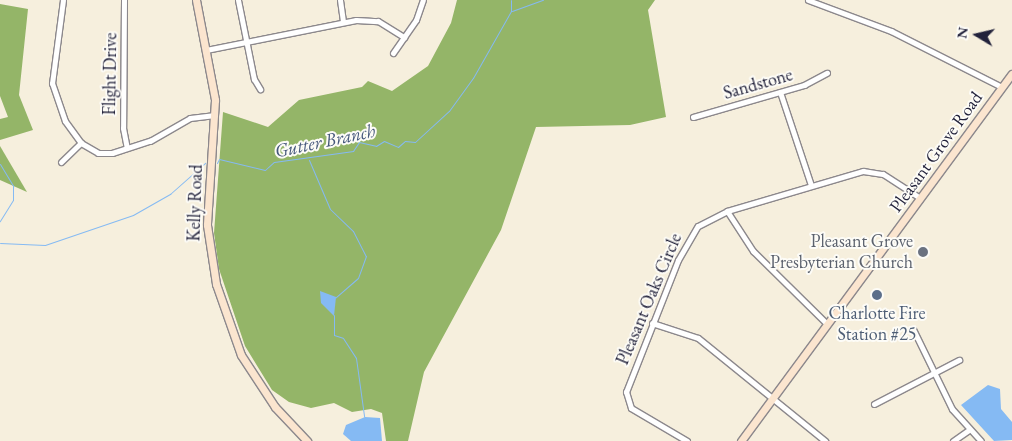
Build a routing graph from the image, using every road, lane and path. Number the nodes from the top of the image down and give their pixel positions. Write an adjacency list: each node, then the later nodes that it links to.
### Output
1 (63, 0): 20 (street)
2 (124, 0): 21 (street, Flight Drive)
3 (196, 0): 11 (street, Kelly Road)
4 (238, 0): 10 (street)
5 (340, 0): 8 (street)
6 (423, 0): 9 (street)
7 (808, 0): 15 (street)
8 (344, 22): 9 (street); 10 (street)
9 (404, 37): 12 (street)
10 (246, 42): 11 (street); 16 (street)
11 (206, 50): 18 (street, Kelly Road)
12 (393, 52)
13 (827, 72): 17 (street, Sandstone)
14 (1012, 74): 15 (street, Pleasant Grove Road)
15 (1002, 87): 24 (street, Pleasant Grove Road)
16 (260, 89)
17 (780, 92): 19 (street, Sandstone); 23 (street)
18 (216, 115): 21 (street); 34 (street, Kelly Road)
19 (693, 116)
20 (81, 143): 21 (street); 22 (street)
21 (127, 148)
22 (61, 162)
23 (811, 185): 24 (street, Pleasant Oaks Circle); 25 (street, Pleasant Oaks Circle)
24 (920, 198): 27 (street, Pleasant Grove Road)
25 (727, 211): 26 (street, Pleasant Oaks Circle); 27 (street)
26 (652, 323): 31 (street); 35 (street, Pleasant Oaks Circle)
27 (827, 324): 31 (street, Pleasant Grove Road)
28 (913, 329): 30 (street)
29 (959, 360): 30 (street)
30 (936, 375): 32 (street); 33 (street)
31 (773, 398): 36 (street, Pleasant Grove Road); 37 (street)
32 (874, 404)
33 (969, 430): 38 (street); 39 (street)
34 (307, 441)
35 (687, 441)
36 (741, 441)
37 (824, 441)
38 (953, 441)
39 (981, 441)

